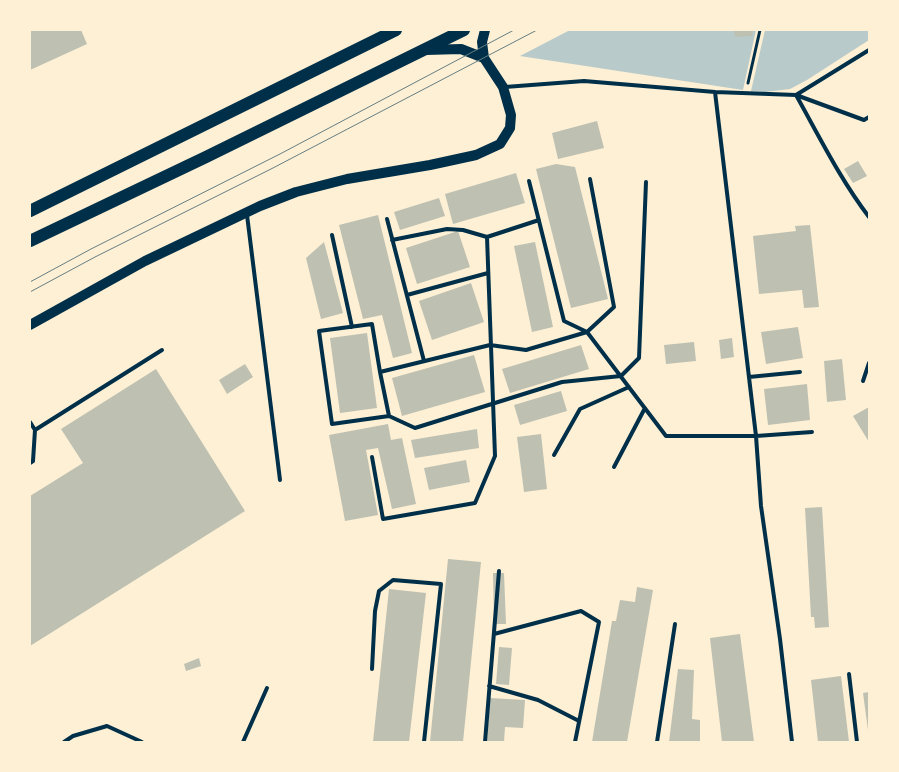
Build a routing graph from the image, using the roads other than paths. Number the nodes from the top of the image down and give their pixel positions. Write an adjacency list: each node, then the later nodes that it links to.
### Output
1 (396, 30): 16 (main road)
2 (464, 30): 5 (main road)
3 (486, 30): 6 (main road)
4 (869, 50): 9 (lane)
5 (422, 51): 6 (main road); 24 (main road)
6 (484, 58): 7 (main road)
7 (503, 87): 8 (lane); 17 (main road)
8 (715, 92): 9 (lane); 37 (lane)
9 (796, 95): 11 (lane); 18 (lane)
10 (869, 117): 11 (lane)
11 (864, 120): 12 (lane)
12 (869, 122)
13 (590, 179): 29 (lane)
14 (530, 181): 20 (lane)
15 (646, 182): 36 (lane)
16 (30, 210)
17 (246, 212): 27 (main road); 51 (lane)
18 (869, 217)
19 (387, 219): 23 (lane)
20 (540, 220): 22 (lane); 29 (lane)
21 (332, 235): 28 (lane)
22 (487, 237): 23 (lane); 25 (lane)
23 (392, 240): 26 (lane)
24 (30, 241)
25 (488, 273): 26 (lane); 30 (lane)
26 (407, 295): 32 (lane)
27 (30, 325)
28 (352, 327): 34 (lane); 42 (lane)
29 (587, 332): 30 (lane); 36 (lane)
30 (490, 345): 32 (lane); 40 (lane)
31 (162, 350): 44 (lane)
32 (424, 361): 34 (lane)
33 (869, 363): 38 (lane)
34 (380, 372): 42 (lane)
35 (800, 372): 37 (lane)
36 (621, 376): 39 (lane); 40 (lane)
37 (749, 377): 46 (lane)
38 (863, 381)
39 (629, 387): 41 (lane); 47 (lane)
40 (492, 405): 42 (lane); 48 (lane)
41 (645, 408): 46 (lane); 50 (lane)
42 (389, 416)
43 (30, 422): 44 (lane)
44 (35, 430): 49 (lane)
45 (812, 432): 46 (lane)
46 (756, 436): 67 (lane)
47 (554, 454)
48 (372, 457)
49 (30, 462)
50 (614, 466)
51 (280, 480)
52 (499, 571): 54 (lane)
53 (675, 624): 66 (lane)
54 (494, 634): 57 (lane); 59 (lane)
55 (372, 669): 63 (lane)
56 (849, 674): 68 (lane)
57 (489, 686): 59 (lane); 64 (lane)
58 (267, 688): 62 (lane)
59 (579, 721): 65 (lane)
60 (64, 742): 61 (lane)
61 (142, 742)
62 (243, 742)
63 (424, 742)
64 (485, 742)
65 (575, 742)
66 (657, 742)
67 (792, 742)
68 (857, 742)

